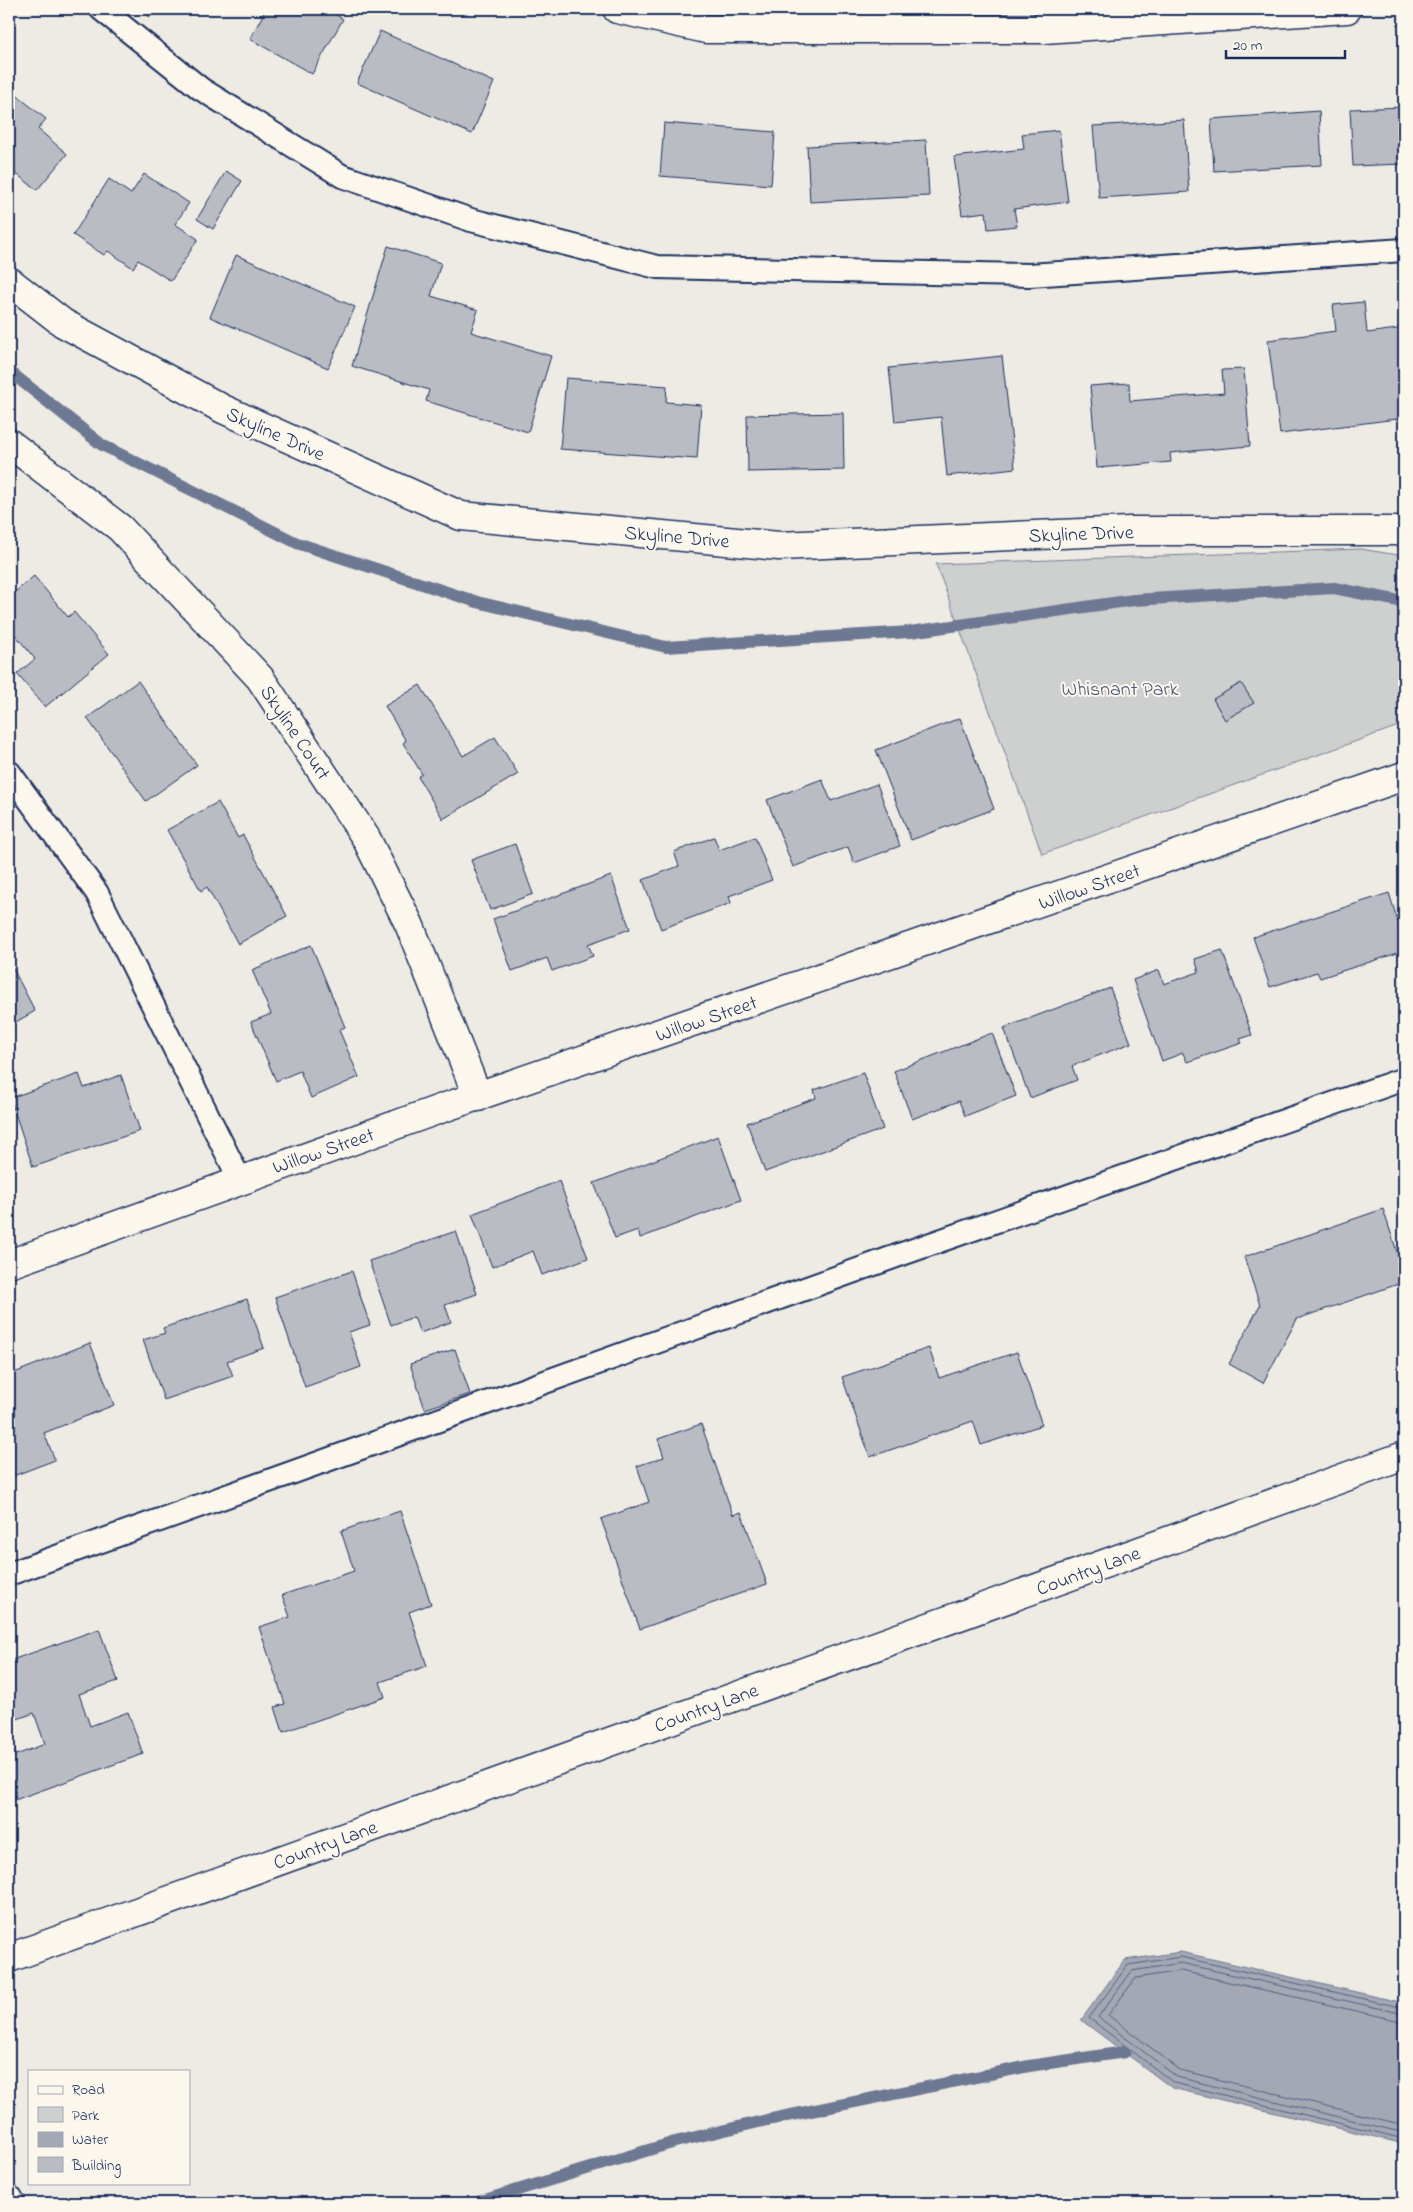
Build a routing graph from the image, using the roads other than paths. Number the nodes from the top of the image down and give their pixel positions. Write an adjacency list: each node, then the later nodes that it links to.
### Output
1 (101, 9): 6 (lane)
2 (618, 9): 5 (street)
3 (1347, 9): 4 (street)
4 (1050, 18): 5 (street)
5 (937, 19)
6 (1404, 250)
7 (9, 281): 9 (street, Skyline Drive)
8 (9, 444): 13 (street, Skyline Court)
9 (1404, 531)
10 (9, 772): 14 (lane)
11 (1404, 776): 13 (street, Willow Street)
12 (1404, 1079): 17 (lane)
13 (478, 1097): 14 (street, Willow Street)
14 (240, 1180): 15 (street, Willow Street)
15 (9, 1264)
16 (1404, 1456): 18 (street, Country Lane)
17 (9, 1574)
18 (9, 1958)

